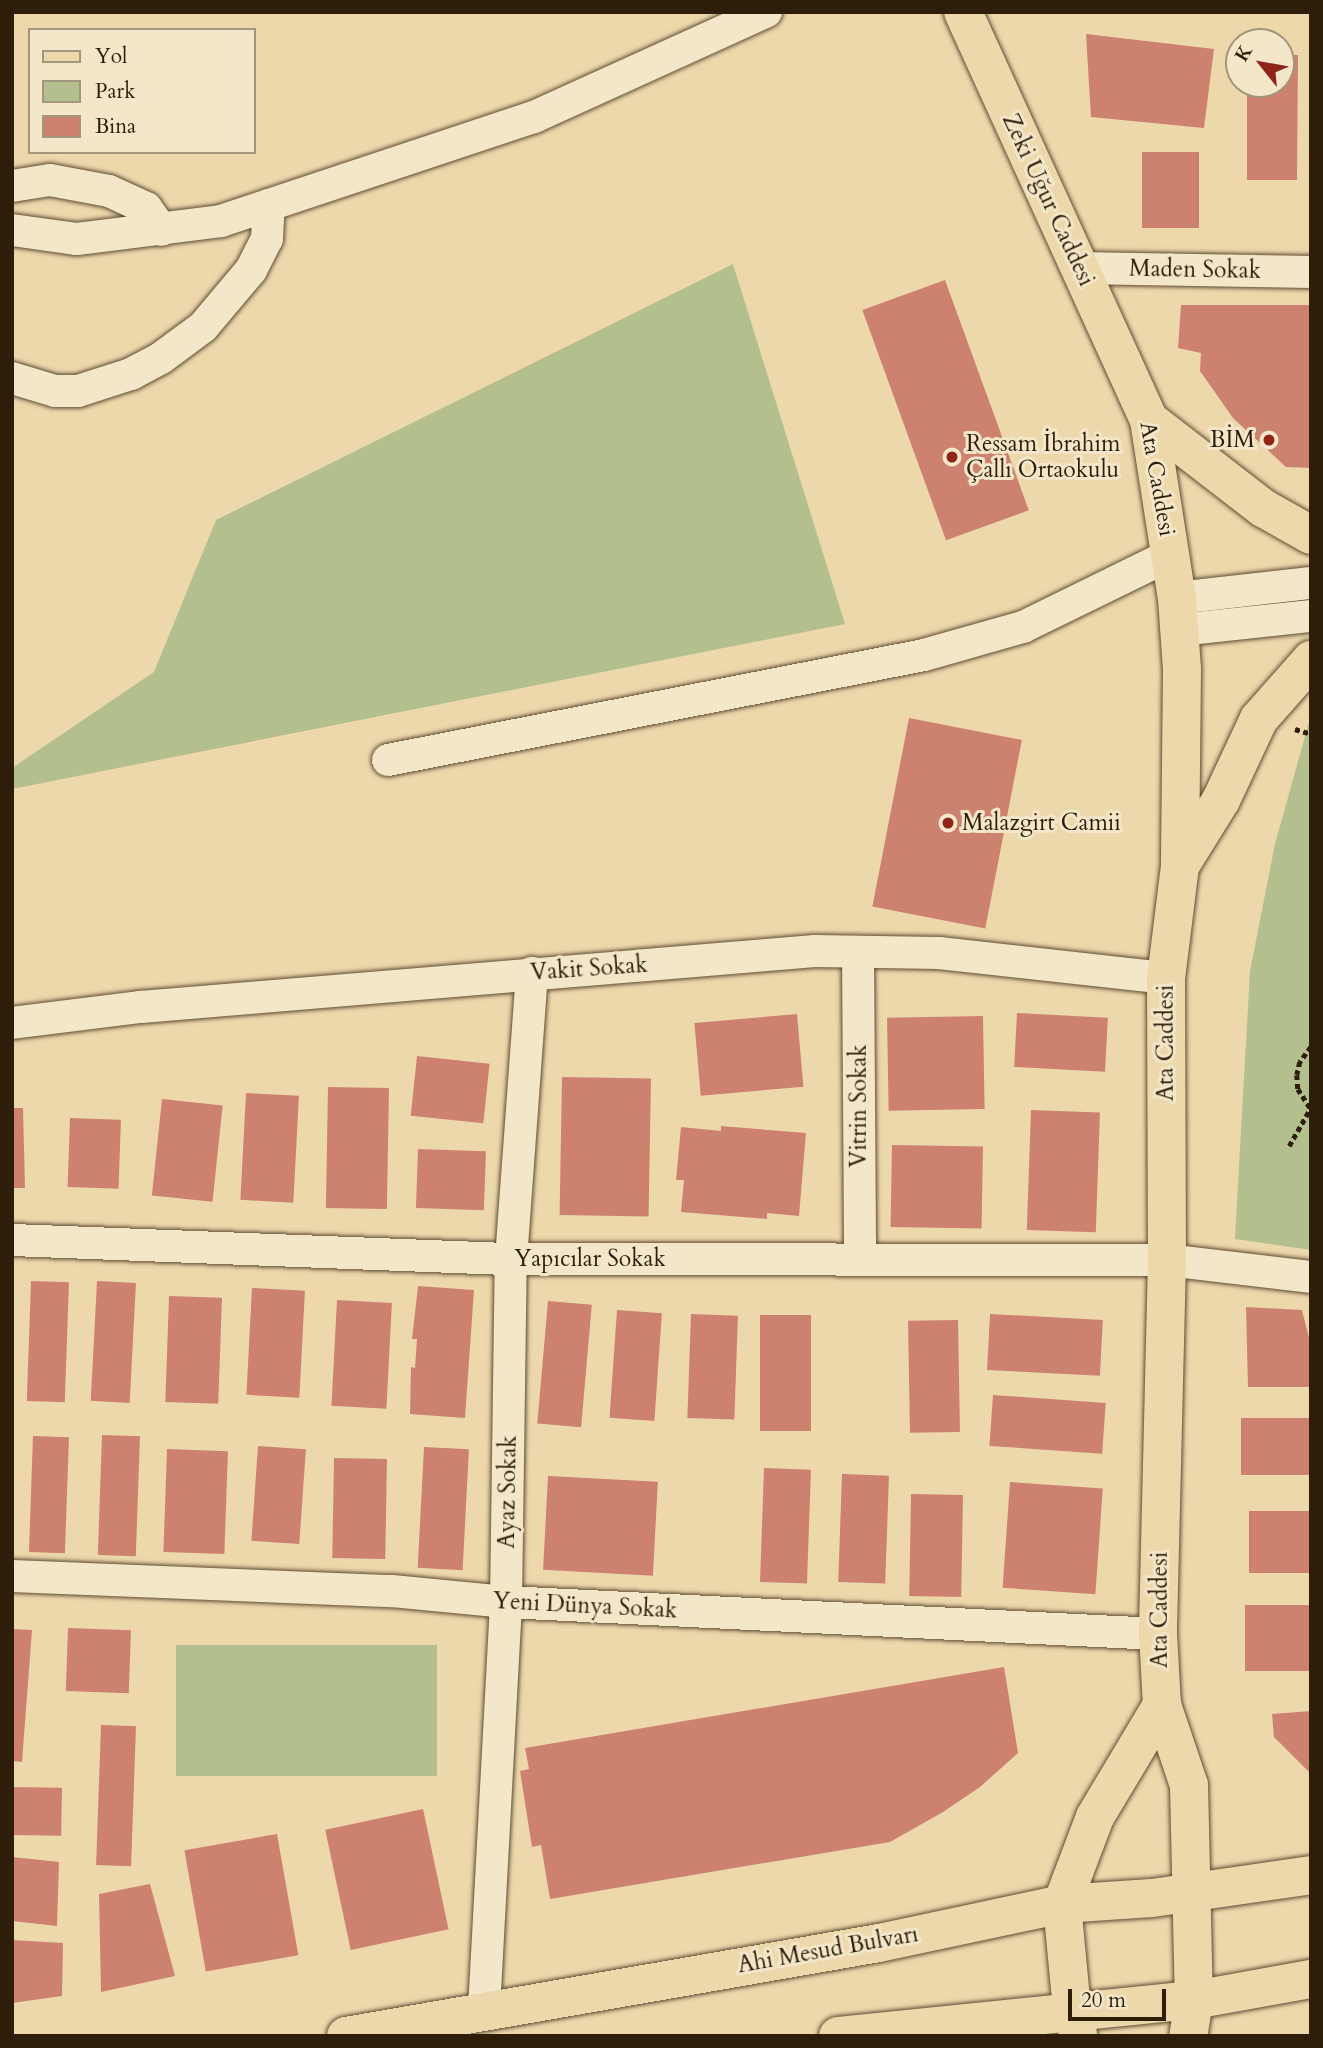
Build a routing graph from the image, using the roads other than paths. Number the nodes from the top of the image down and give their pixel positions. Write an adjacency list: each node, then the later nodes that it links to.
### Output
1 (963, 12): 7 (main road, Zeki Uğur Caddesi)
2 (752, 14): 4 (street)
3 (12, 186): 6 (street)
4 (269, 205): 6 (street); 9 (street)
5 (12, 230): 6 (street)
6 (162, 230)
7 (1080, 268): 8 (street, Maden Sokak); 10 (main road, Zeki Uğur Caddesi)
8 (1311, 272)
9 (12, 378)
10 (1141, 404): 11 (main road); 12 (main road, Ata Caddesi)
11 (1311, 535)
12 (1170, 555): 14 (main road, Ata Caddesi); 17 (street)
13 (1311, 583): 14 (street)
14 (1178, 614): 15 (street); 18 (main road, Ata Caddesi)
15 (1311, 616)
16 (1311, 660): 18 (main road)
17 (388, 760)
18 (1180, 866): 21 (main road, Ata Caddesi)
19 (858, 952): 20 (street, Vakit Sokak); 21 (street, Vakit Sokak); 25 (street, Vitrin Sokak)
20 (532, 973): 22 (street, Vakit Sokak); 24 (street, Ayaz Sokak)
21 (1166, 978): 26 (main road, Ata Caddesi)
22 (12, 1023)
23 (12, 1240): 24 (street, Yapıcılar Sokak)
24 (511, 1259): 25 (street, Yapıcılar Sokak); 29 (street, Ayaz Sokak)
25 (860, 1259): 26 (street, Yapıcılar Sokak)
26 (1167, 1260): 27 (street, Yapıcılar Sokak); 30 (main road, Ata Caddesi)
27 (1311, 1277)
28 (12, 1576): 29 (street, Yeni Dünya Sokak)
29 (506, 1602): 30 (street, Yeni Dünya Sokak); 36 (street, Ayaz Sokak)
30 (1158, 1634): 31 (main road, Ata Caddesi)
31 (1162, 1705): 33 (main road, Ata Caddesi); 34 (main road)
32 (1311, 1875): 33 (main road, Ahi Mesud Bulvarı)
33 (1193, 1892): 34 (main road, Ahi Mesud Bulvarı); 37 (main road, Ata Caddesi)
34 (1062, 1904): 36 (main road, Ahi Mesud Bulvarı); 38 (main road)
35 (1311, 1979): 37 (main road)
36 (484, 2010): 39 (main road, Ahi Mesud Bulvarı)
37 (1191, 2018): 38 (main road)
38 (1075, 2023): 40 (main road)
39 (346, 2036)
40 (838, 2036)

